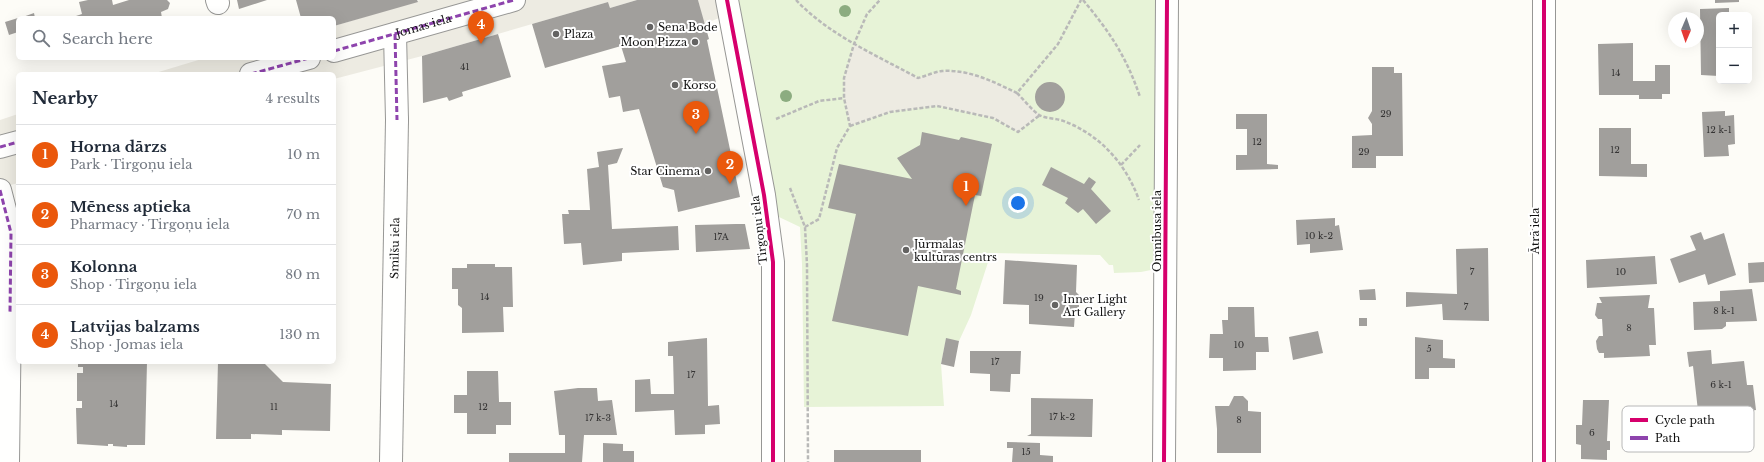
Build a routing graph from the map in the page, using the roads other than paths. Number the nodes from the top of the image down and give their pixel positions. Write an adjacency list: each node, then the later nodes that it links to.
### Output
1 (514, 0): 5 (street, Jomas iela)
2 (727, 0): 14 (street, Tirgoņu iela)
3 (1167, 0): 15 (street, Omnibusa iela)
4 (1544, 0): 16 (street, Ātrā iela)
5 (395, 34): 6 (street, Jomas iela); 13 (street, Smilšu iela)
6 (336, 50)
7 (302, 60): 8 (street)
8 (259, 72)
9 (16, 143): 10 (street)
10 (0, 147)
11 (0, 190): 12 (street)
12 (8, 462)
13 (391, 462)
14 (773, 462)
15 (1164, 462)
16 (1544, 462)

